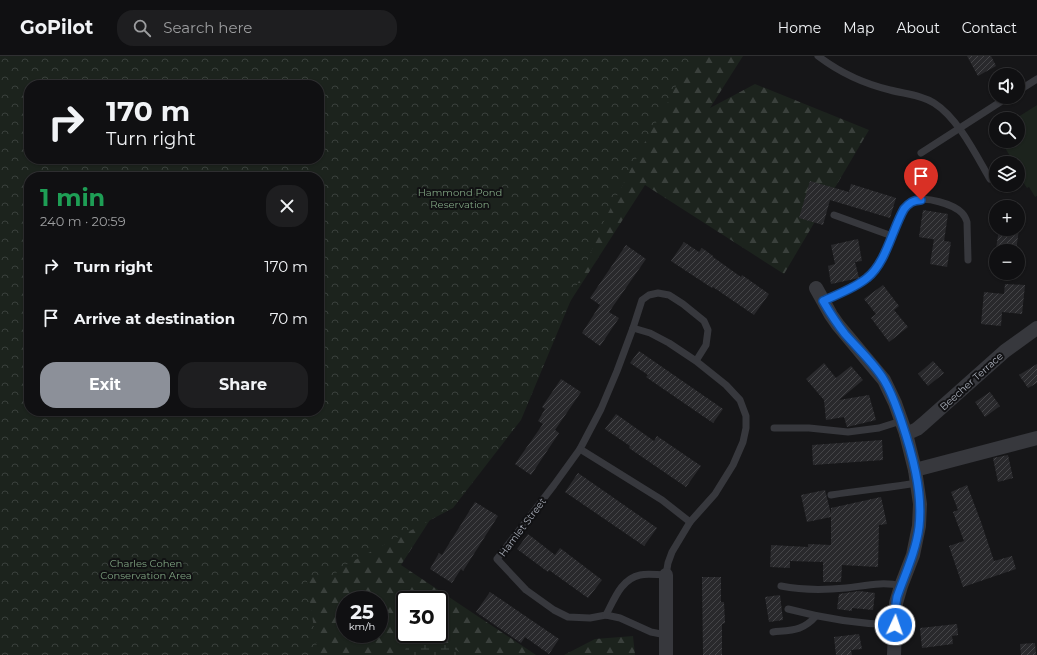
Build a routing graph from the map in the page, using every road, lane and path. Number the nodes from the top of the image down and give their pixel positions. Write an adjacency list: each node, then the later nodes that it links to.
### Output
1 (818, 56): 5 (lane)
2 (1037, 79): 3 (lane)
3 (1025, 87)
4 (997, 104): 5 (lane)
5 (959, 127): 6 (lane); 7 (lane)
6 (921, 152)
7 (989, 177)
8 (834, 215): 9 (lane)
9 (892, 236): 10 (lane); 12 (lane)
10 (968, 260)
11 (816, 288): 12 (street)
12 (823, 301): 17 (street)
13 (634, 328): 15 (lane); 15 (lane, Hamlet Street); 19 (lane, Hamlet Street)
14 (1037, 328): 17 (street, Beecher Terrace)
15 (696, 361): 22 (lane)
16 (774, 428): 17 (lane)
17 (904, 428): 20 (street)
18 (1037, 438): 20 (street)
19 (580, 449): 22 (lane); 27 (lane, Hamlet Street)
20 (916, 476): 21 (lane); 25 (street)
21 (831, 495)
22 (690, 522): 23 (lane)
23 (666, 575): 27 (lane); 31 (street)
24 (781, 586): 25 (lane)
25 (901, 586): 29 (street)
26 (788, 609): 28 (lane)
27 (606, 615): 31 (lane, Hamlet Street)
28 (816, 616): 29 (lane); 30 (lane)
29 (895, 625): 33 (street)
30 (773, 632)
31 (666, 635): 32 (street)
32 (666, 655)
33 (894, 655)

